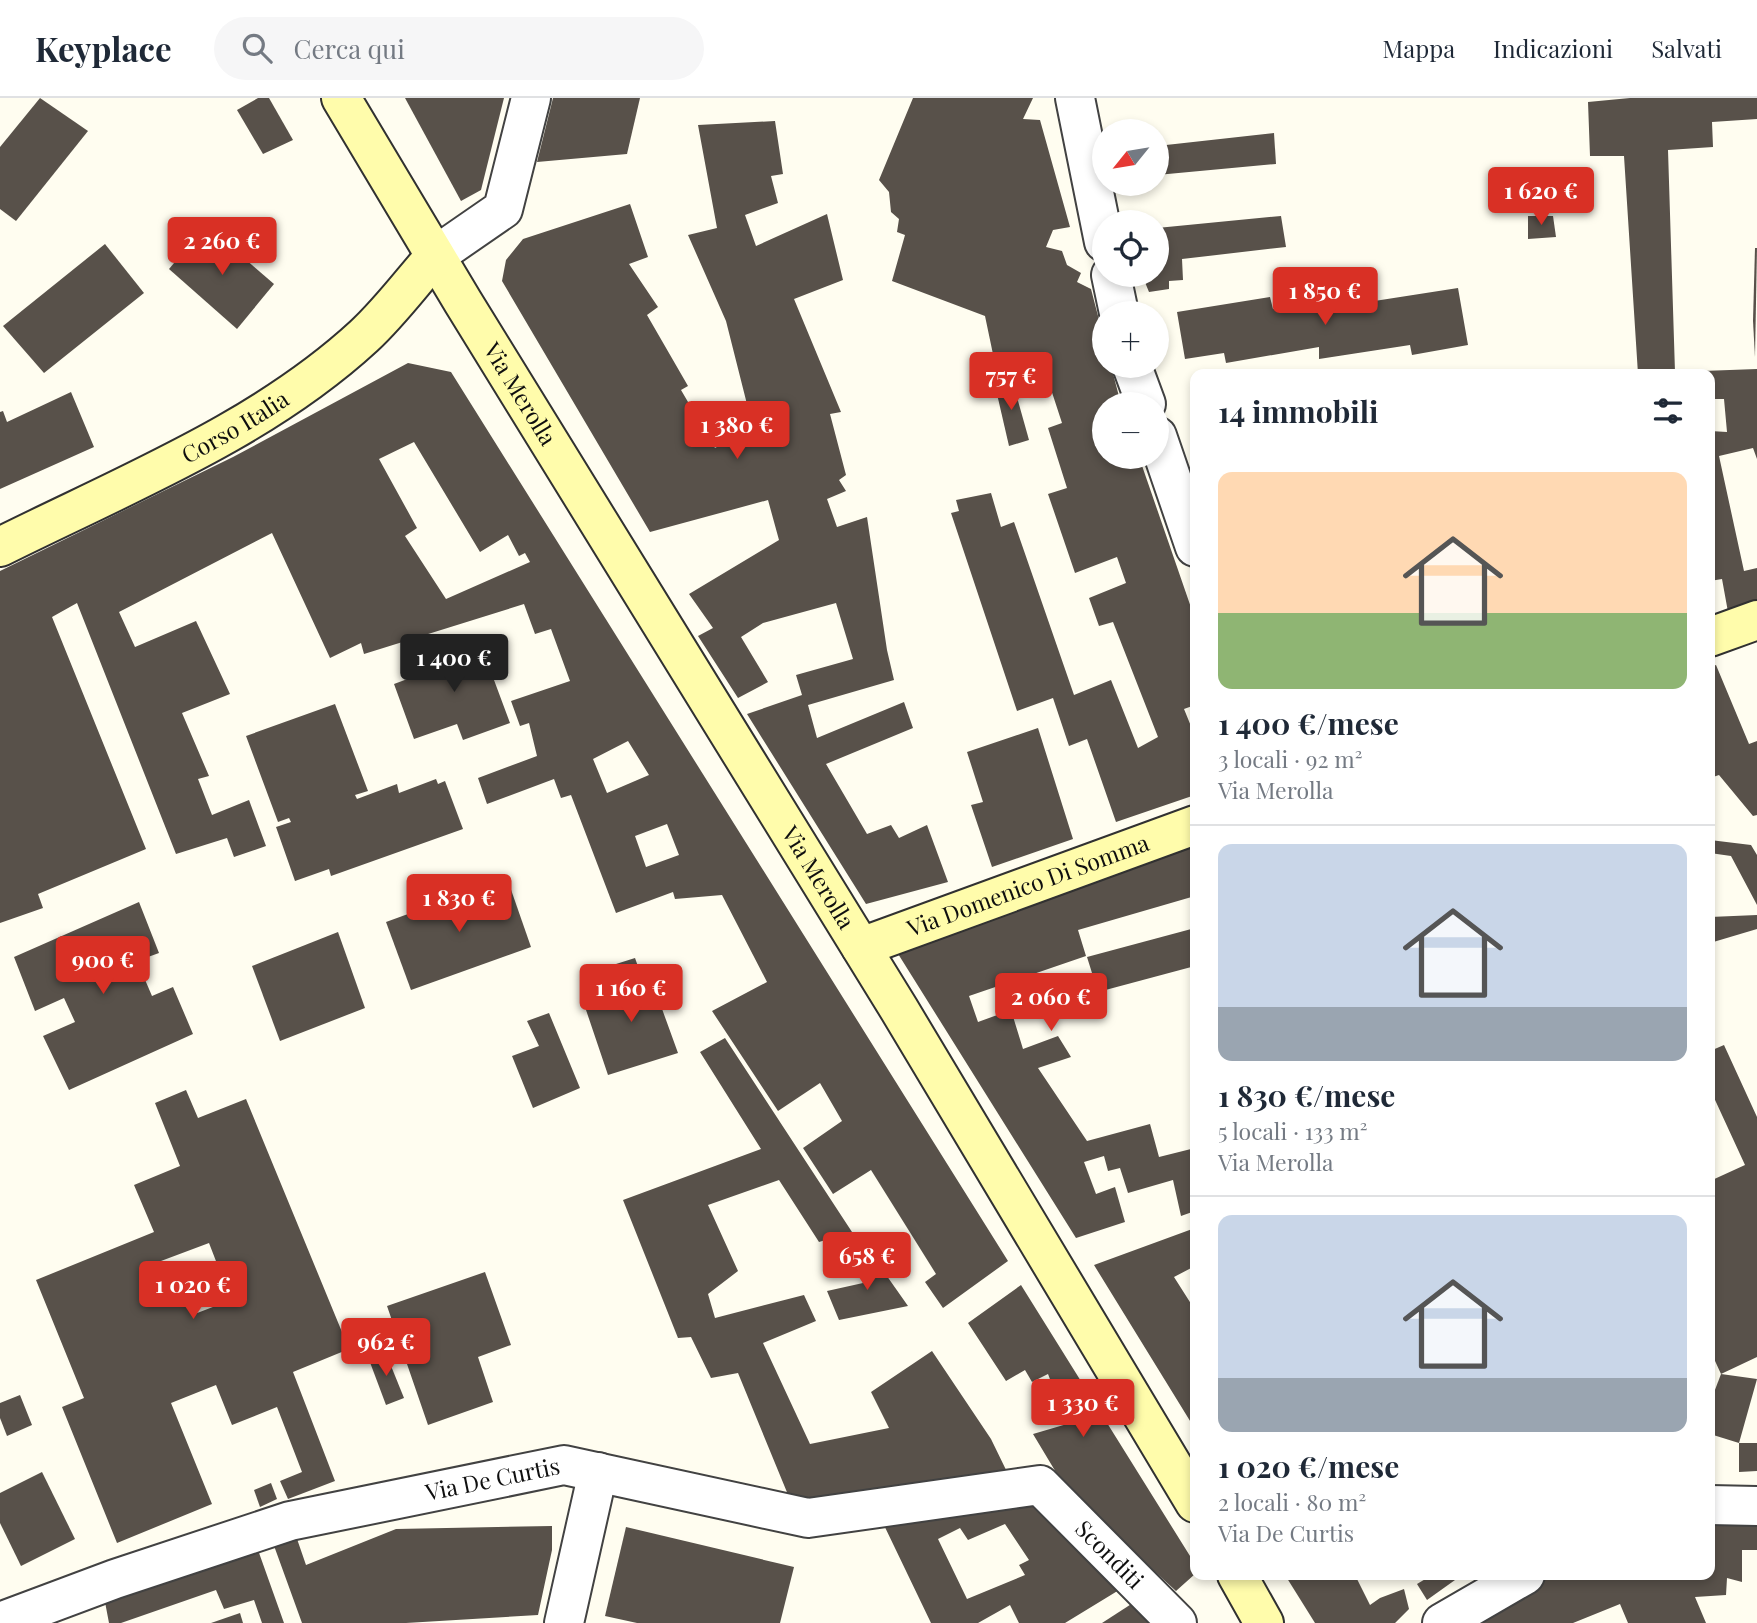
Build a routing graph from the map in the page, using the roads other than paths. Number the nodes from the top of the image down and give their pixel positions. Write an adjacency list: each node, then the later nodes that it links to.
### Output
1 (341, 98): 5 (main road, Via Merolla)
2 (531, 98): 5 (street)
3 (1075, 98): 4 (street)
4 (1098, 210)
5 (435, 256): 8 (main road, Corso Italia); 12 (main road, Via Merolla)
6 (1168, 469): 7 (street)
7 (1190, 532)
8 (0, 547)
9 (1757, 620): 10 (main road)
10 (1715, 635)
11 (1190, 827): 12 (main road, Via Domenico Di Somma)
12 (861, 947): 15 (main road, Via Merolla)
13 (598, 1472): 14 (street, Via De Curtis); 20 (street, Via De Curtis); 21 (street)
14 (1041, 1485): 22 (street, Sconditi)
15 (1190, 1495)
16 (1715, 1505): 17 (street)
17 (1757, 1506)
18 (1240, 1580): 23 (main road)
19 (1516, 1580): 24 (street)
20 (0, 1622)
21 (564, 1623)
22 (1177, 1623)
23 (1264, 1623)
24 (1442, 1623)

